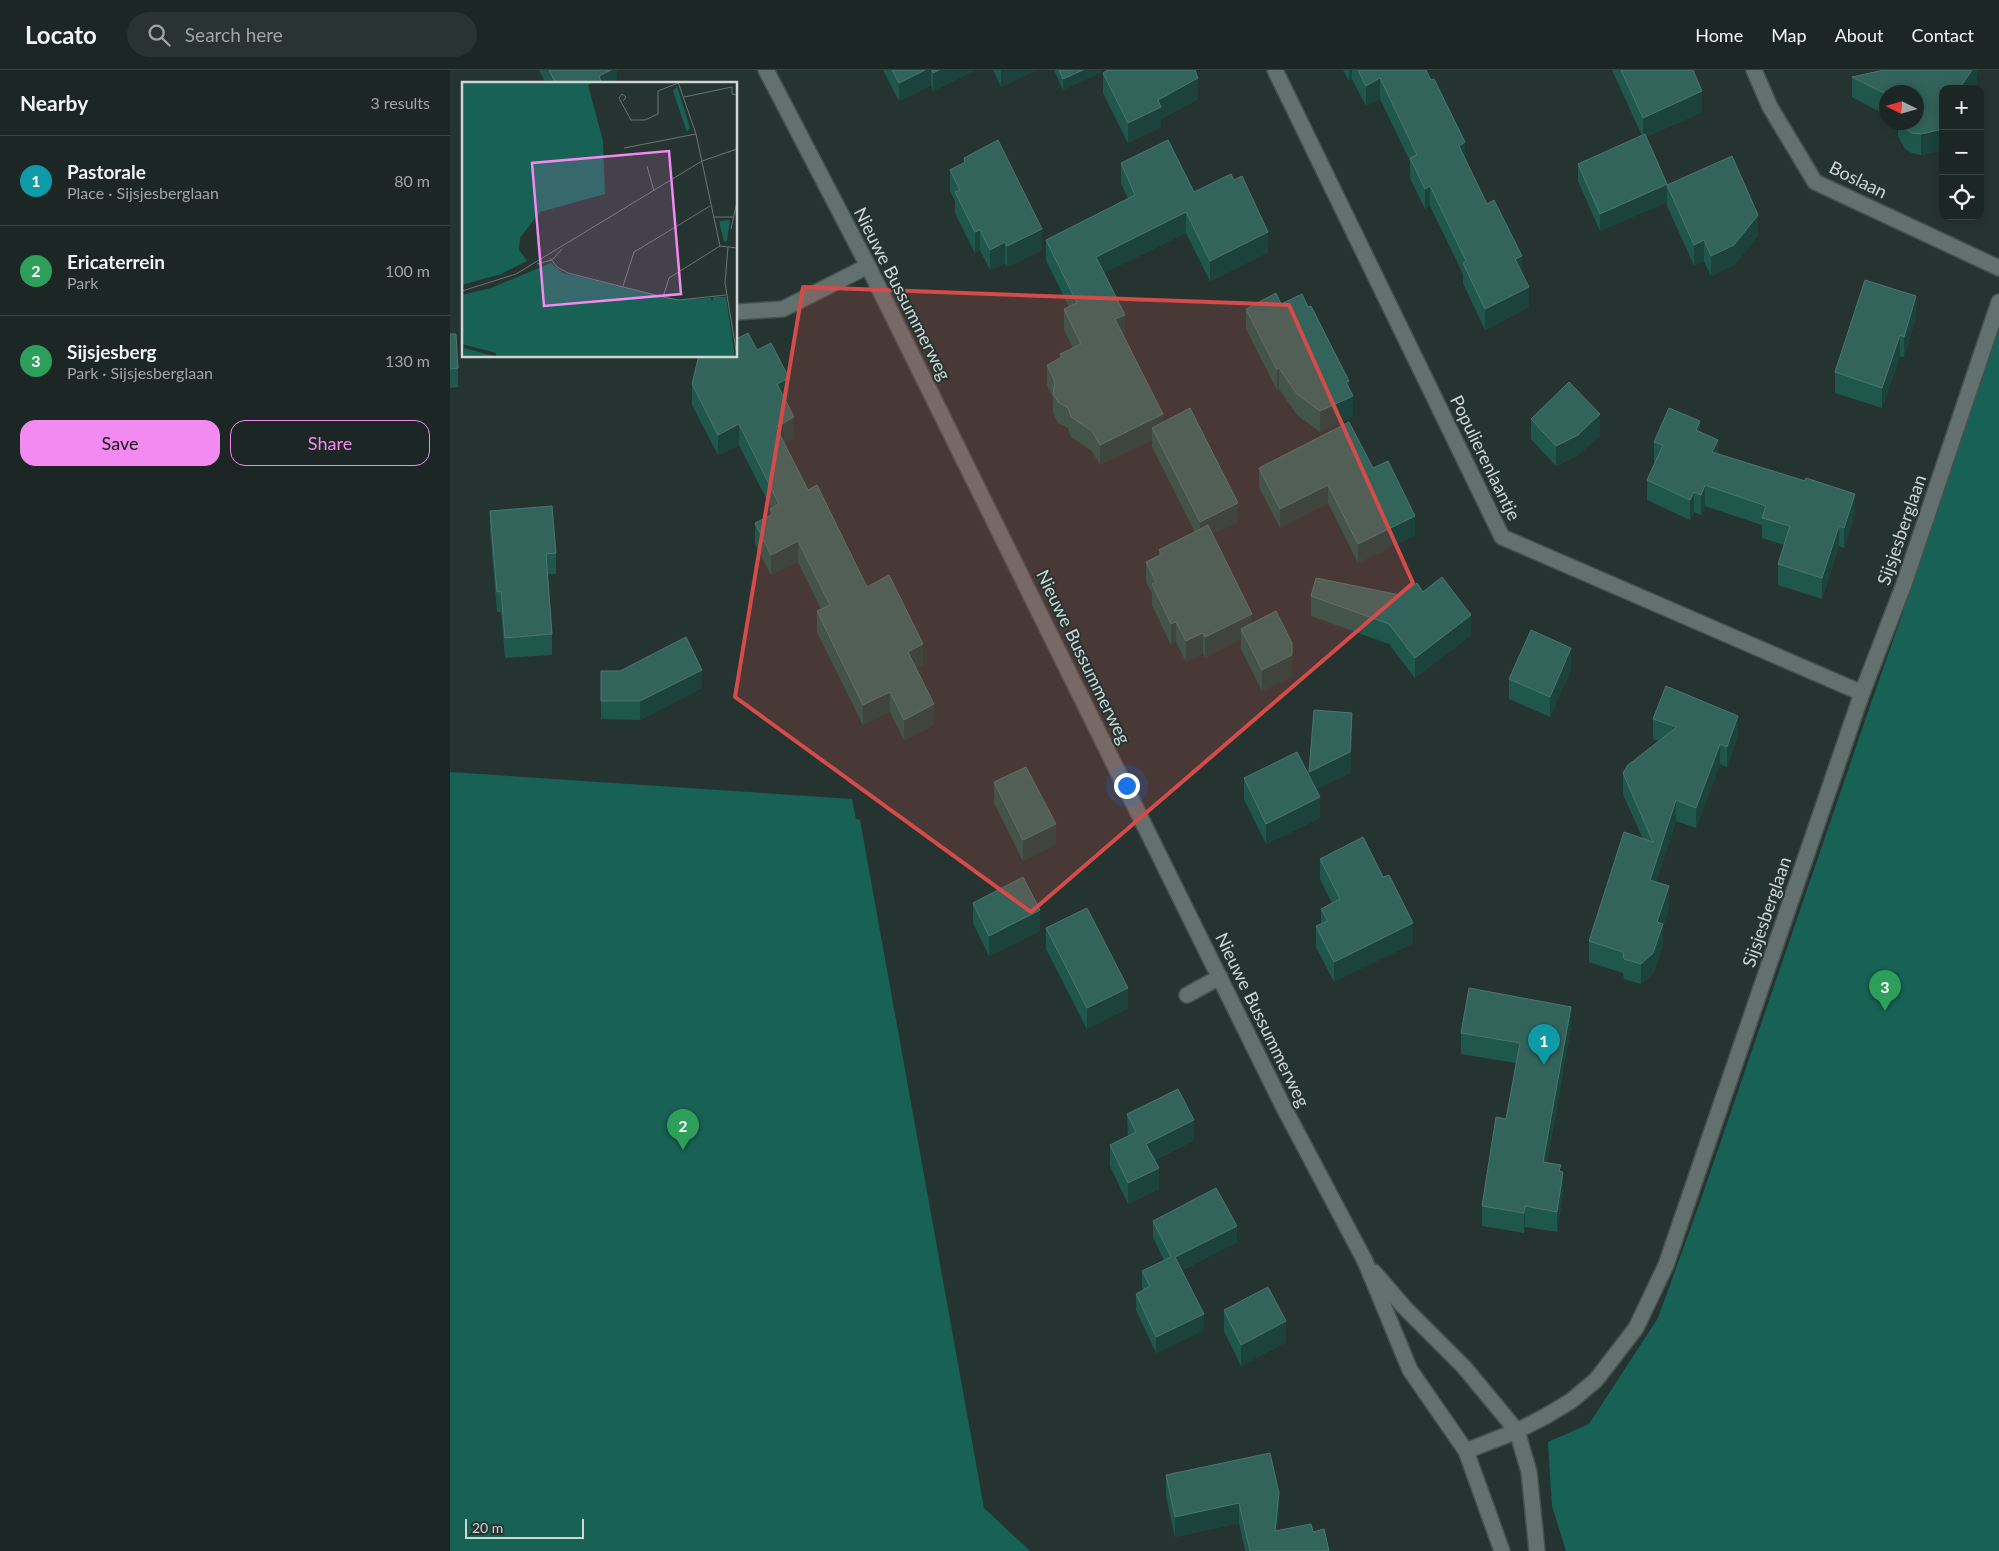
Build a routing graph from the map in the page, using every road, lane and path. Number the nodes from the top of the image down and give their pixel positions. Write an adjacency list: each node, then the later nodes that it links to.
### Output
1 (766, 70): 4 (street, Nieuwe Bussummerweg)
2 (1275, 70): 8 (street, Populierenlaantje)
3 (1754, 70): 5 (street, Boslaan)
4 (868, 266): 7 (street); 9 (street, Nieuwe Bussummerweg)
5 (1999, 268)
6 (1999, 302): 8 (street, Sijsjesberglaan)
7 (738, 312)
8 (1862, 693): 12 (street, Sijsjesberglaan)
9 (1220, 977): 10 (street); 11 (street, Nieuwe Bussummerweg)
10 (1187, 995)
11 (1364, 1261): 12 (street, Nieuwe Bussummerweg); 13 (street, Nieuwe Bussummerweg)
12 (1517, 1431): 13 (street, Sijsjesberglaan); 15 (street, Nieuwe Bussummerweg)
13 (1466, 1450): 14 (street, Nieuwe Bussummerweg)
14 (1502, 1551)
15 (1537, 1551)

